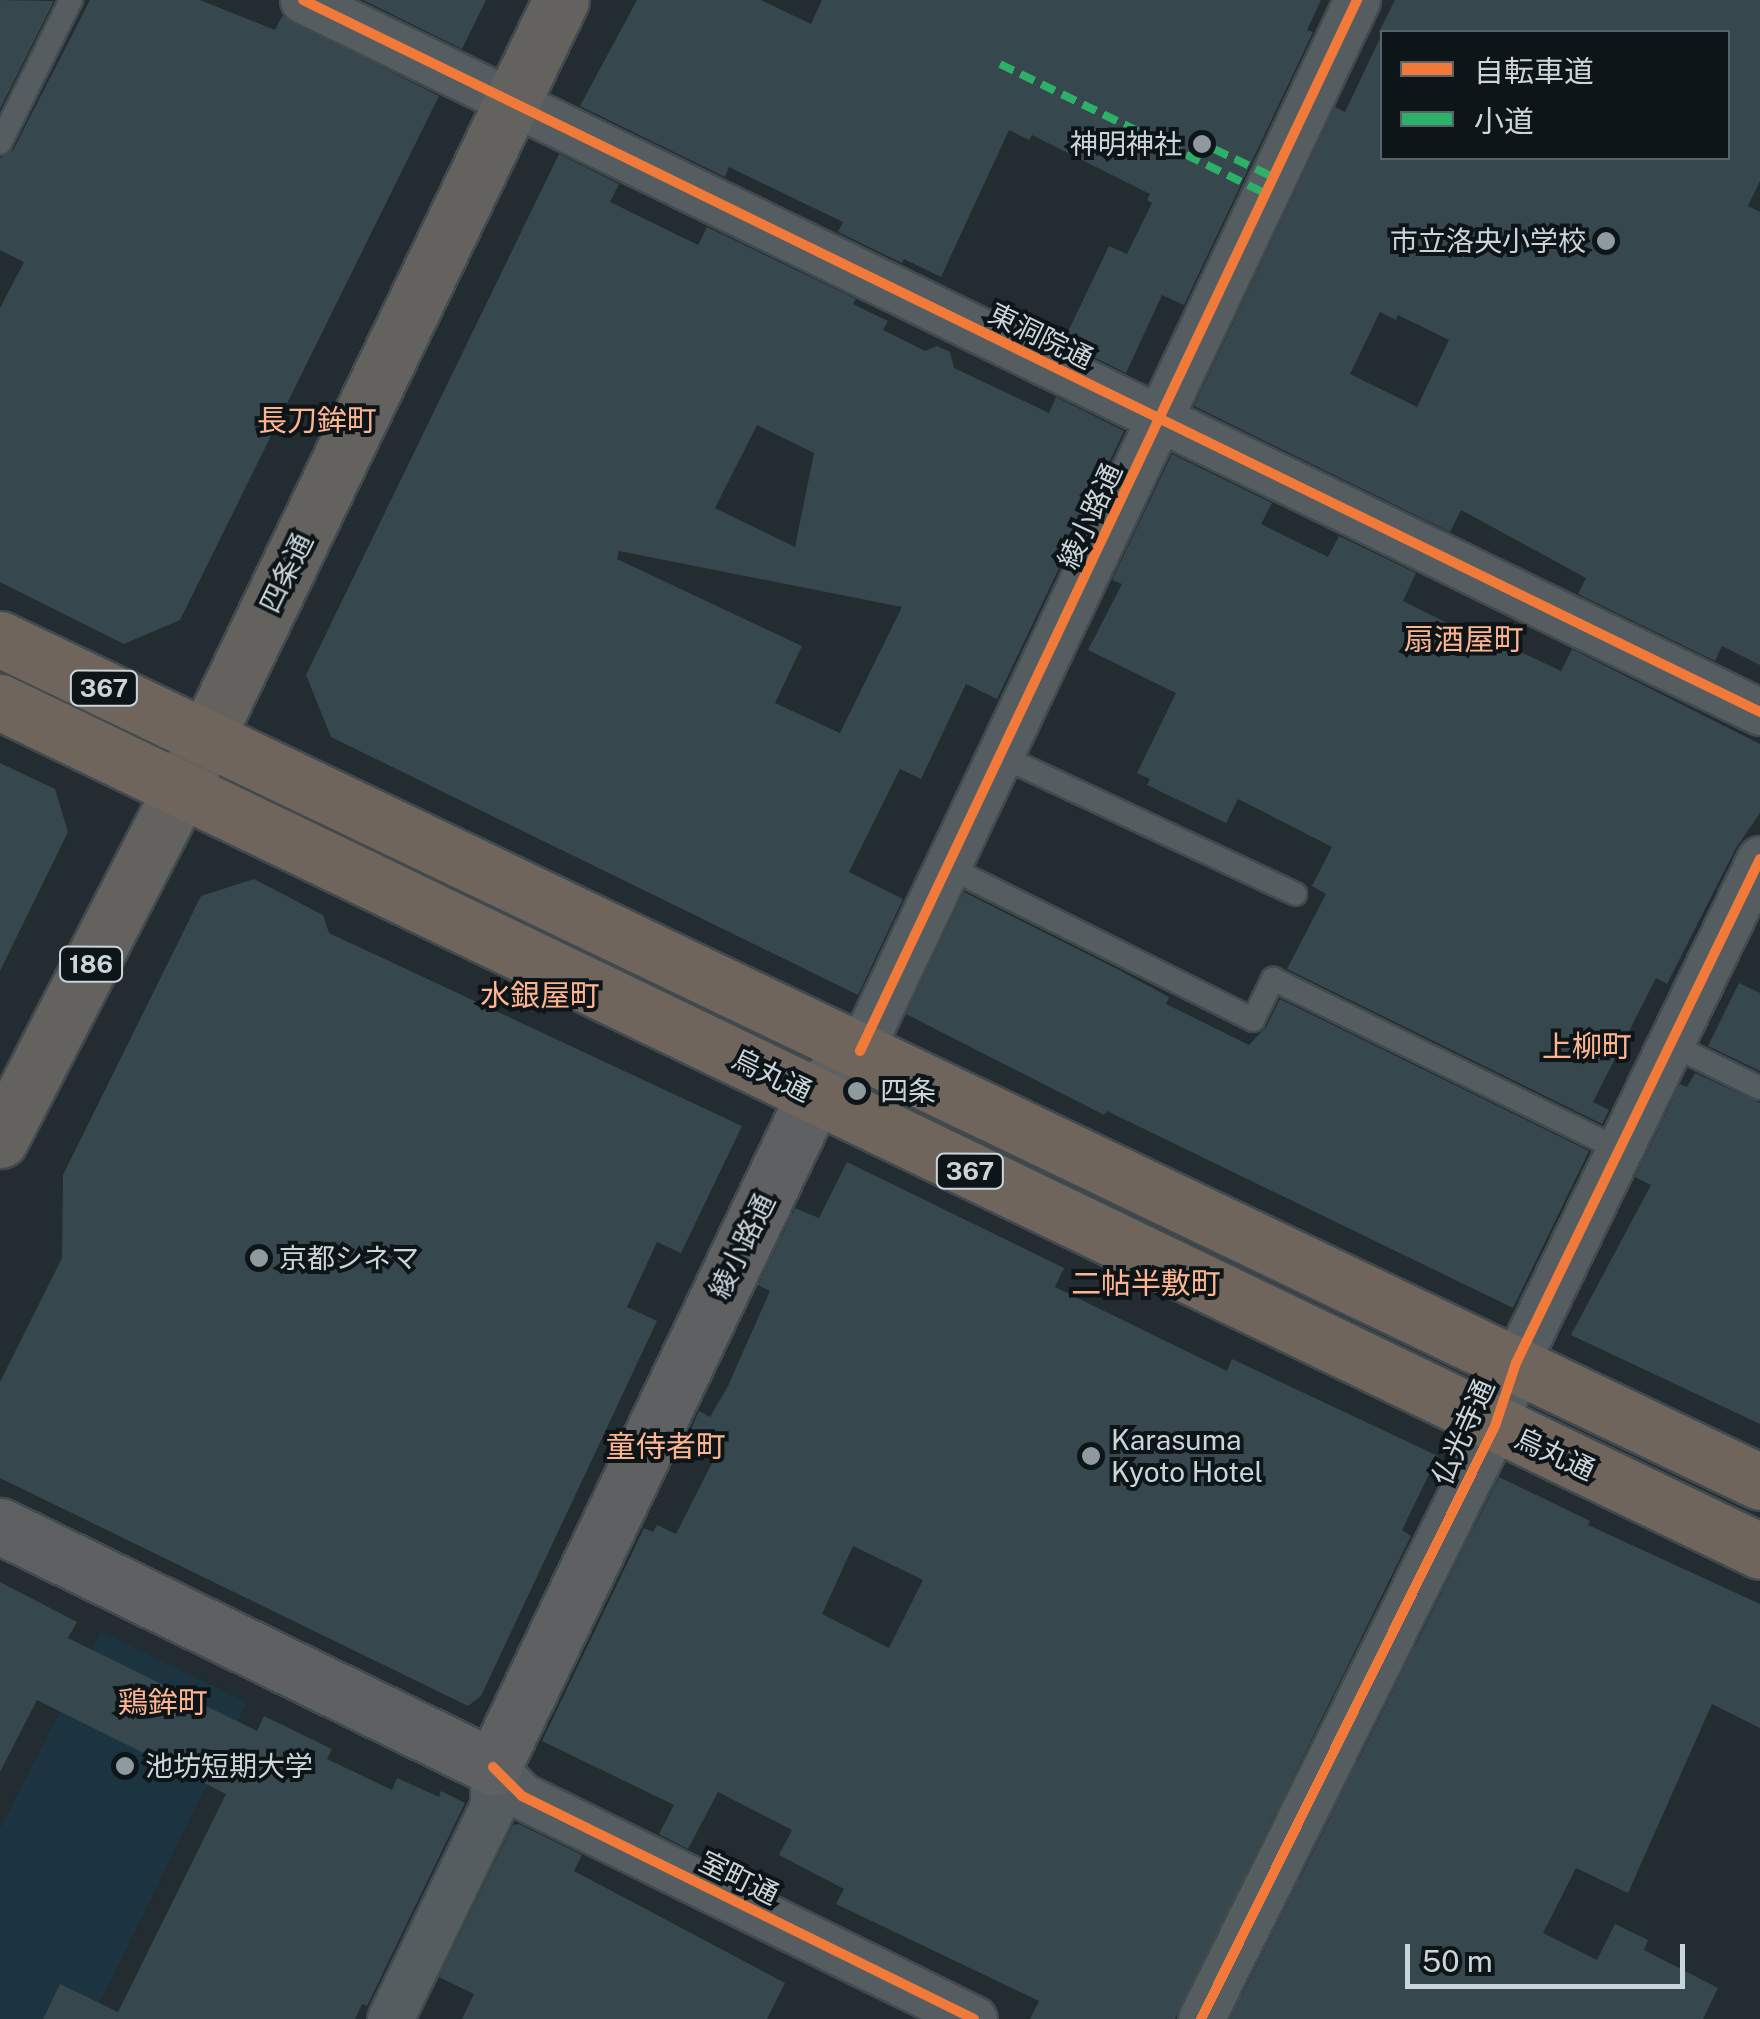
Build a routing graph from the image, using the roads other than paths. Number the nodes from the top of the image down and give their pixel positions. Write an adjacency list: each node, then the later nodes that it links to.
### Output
1 (72, 0): 6 (lane)
2 (302, 0): 5 (street, 東洞院通)
3 (560, 0): 5 (main road, 四条通 / 186)
4 (1356, 0): 7 (street, 綾小路通)
5 (511, 104): 7 (street, 東洞院通); 11 (main road, 四条通 / 186)
6 (0, 143)
7 (1161, 419): 10 (street, 東洞院通); 12 (street, 綾小路通)
8 (0, 639): 11 (highway, 367)
9 (0, 702): 13 (highway, 烏丸通 / 367)
10 (1760, 712)
11 (208, 736): 13 (main road, 四条通 / 186); 18 (highway, 367)
12 (1001, 756): 15 (street, 綾小路通); 16 (lane)
13 (182, 788): 20 (highway, 烏丸通 / 367); 21 (main road, 四条通 / 186)
14 (1760, 859): 17 (street, 仏光寺通)
15 (948, 867): 18 (street, 綾小路通); 22 (lane)
16 (1295, 894)
17 (1670, 1044): 19 (lane); 22 (street, 仏光寺通)
18 (860, 1051): 20 (street, 綾小路通); 23 (highway, 367)
19 (1760, 1088)
20 (814, 1096): 24 (highway, 烏丸通 / 367); 28 (street, 綾小路通)
21 (0, 1140)
22 (1619, 1149): 23 (street, 仏光寺通)
23 (1516, 1363): 24 (street, 仏光寺通); 25 (highway, 367)
24 (1494, 1426): 27 (highway, 烏丸通 / 367); 31 (street, 仏光寺通)
25 (1760, 1482)
26 (0, 1526): 28 (street, 室町通)
27 (1760, 1551)
28 (492, 1767): 29 (street, 綾小路通); 30 (street, 室町通)
29 (390, 2019)
30 (974, 2019)
31 (1200, 2019)

